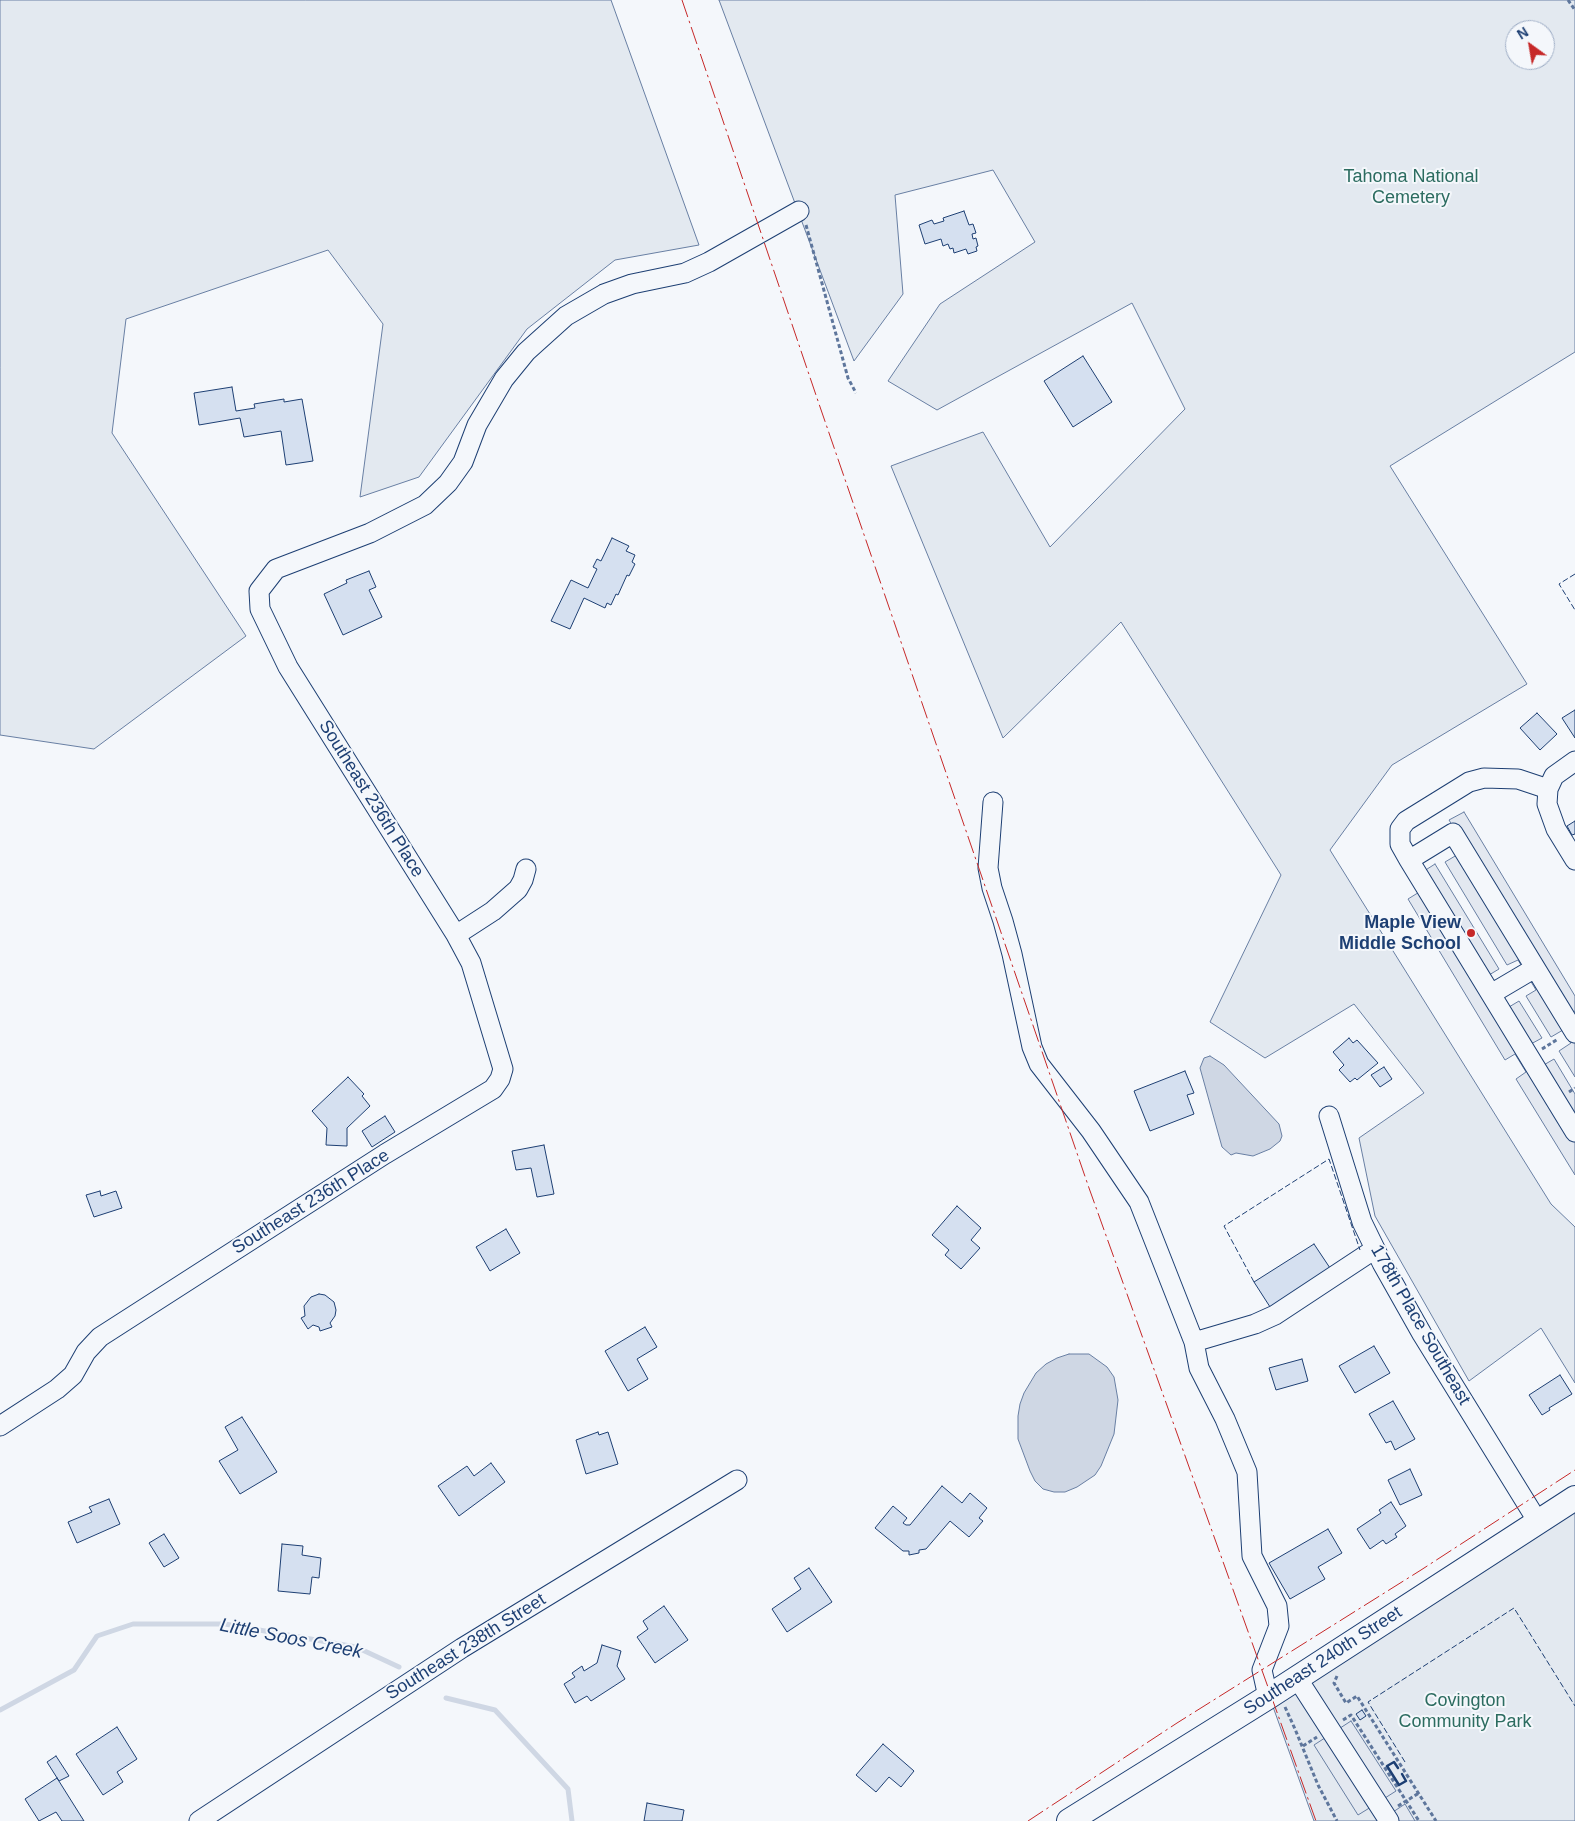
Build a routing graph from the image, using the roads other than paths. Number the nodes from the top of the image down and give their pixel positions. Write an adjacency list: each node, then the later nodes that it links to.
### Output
1 (800, 211): 8 (street, Southeast 236th Place)
2 (1575, 761): 3 (street)
3 (1548, 788): 5 (street); 6 (street)
4 (993, 802): 15 (street)
5 (1409, 860): 9 (street); 10 (street)
6 (1575, 860)
7 (526, 869): 8 (street)
8 (456, 935): 16 (street, Southeast 236th Place)
9 (1535, 968): 10 (street); 11 (street)
10 (1491, 994): 13 (street)
11 (1574, 1031)
12 (1329, 1116): 14 (street, 178th Place Southeast)
13 (1575, 1132)
14 (1375, 1249): 15 (street); 19 (street, 178th Place Southeast)
15 (1194, 1342): 21 (street)
16 (0, 1426)
17 (737, 1480): 22 (street, Southeast 238th Street)
18 (1575, 1498): 19 (main road, Southeast 240th Street)
19 (1538, 1522): 20 (main road, Southeast 240th Street)
20 (1297, 1678): 21 (main road, Southeast 240th Street); 24 (street)
21 (1272, 1694): 23 (main road, Southeast 240th Street)
22 (198, 1821)
23 (1070, 1821)
24 (1389, 1821)

